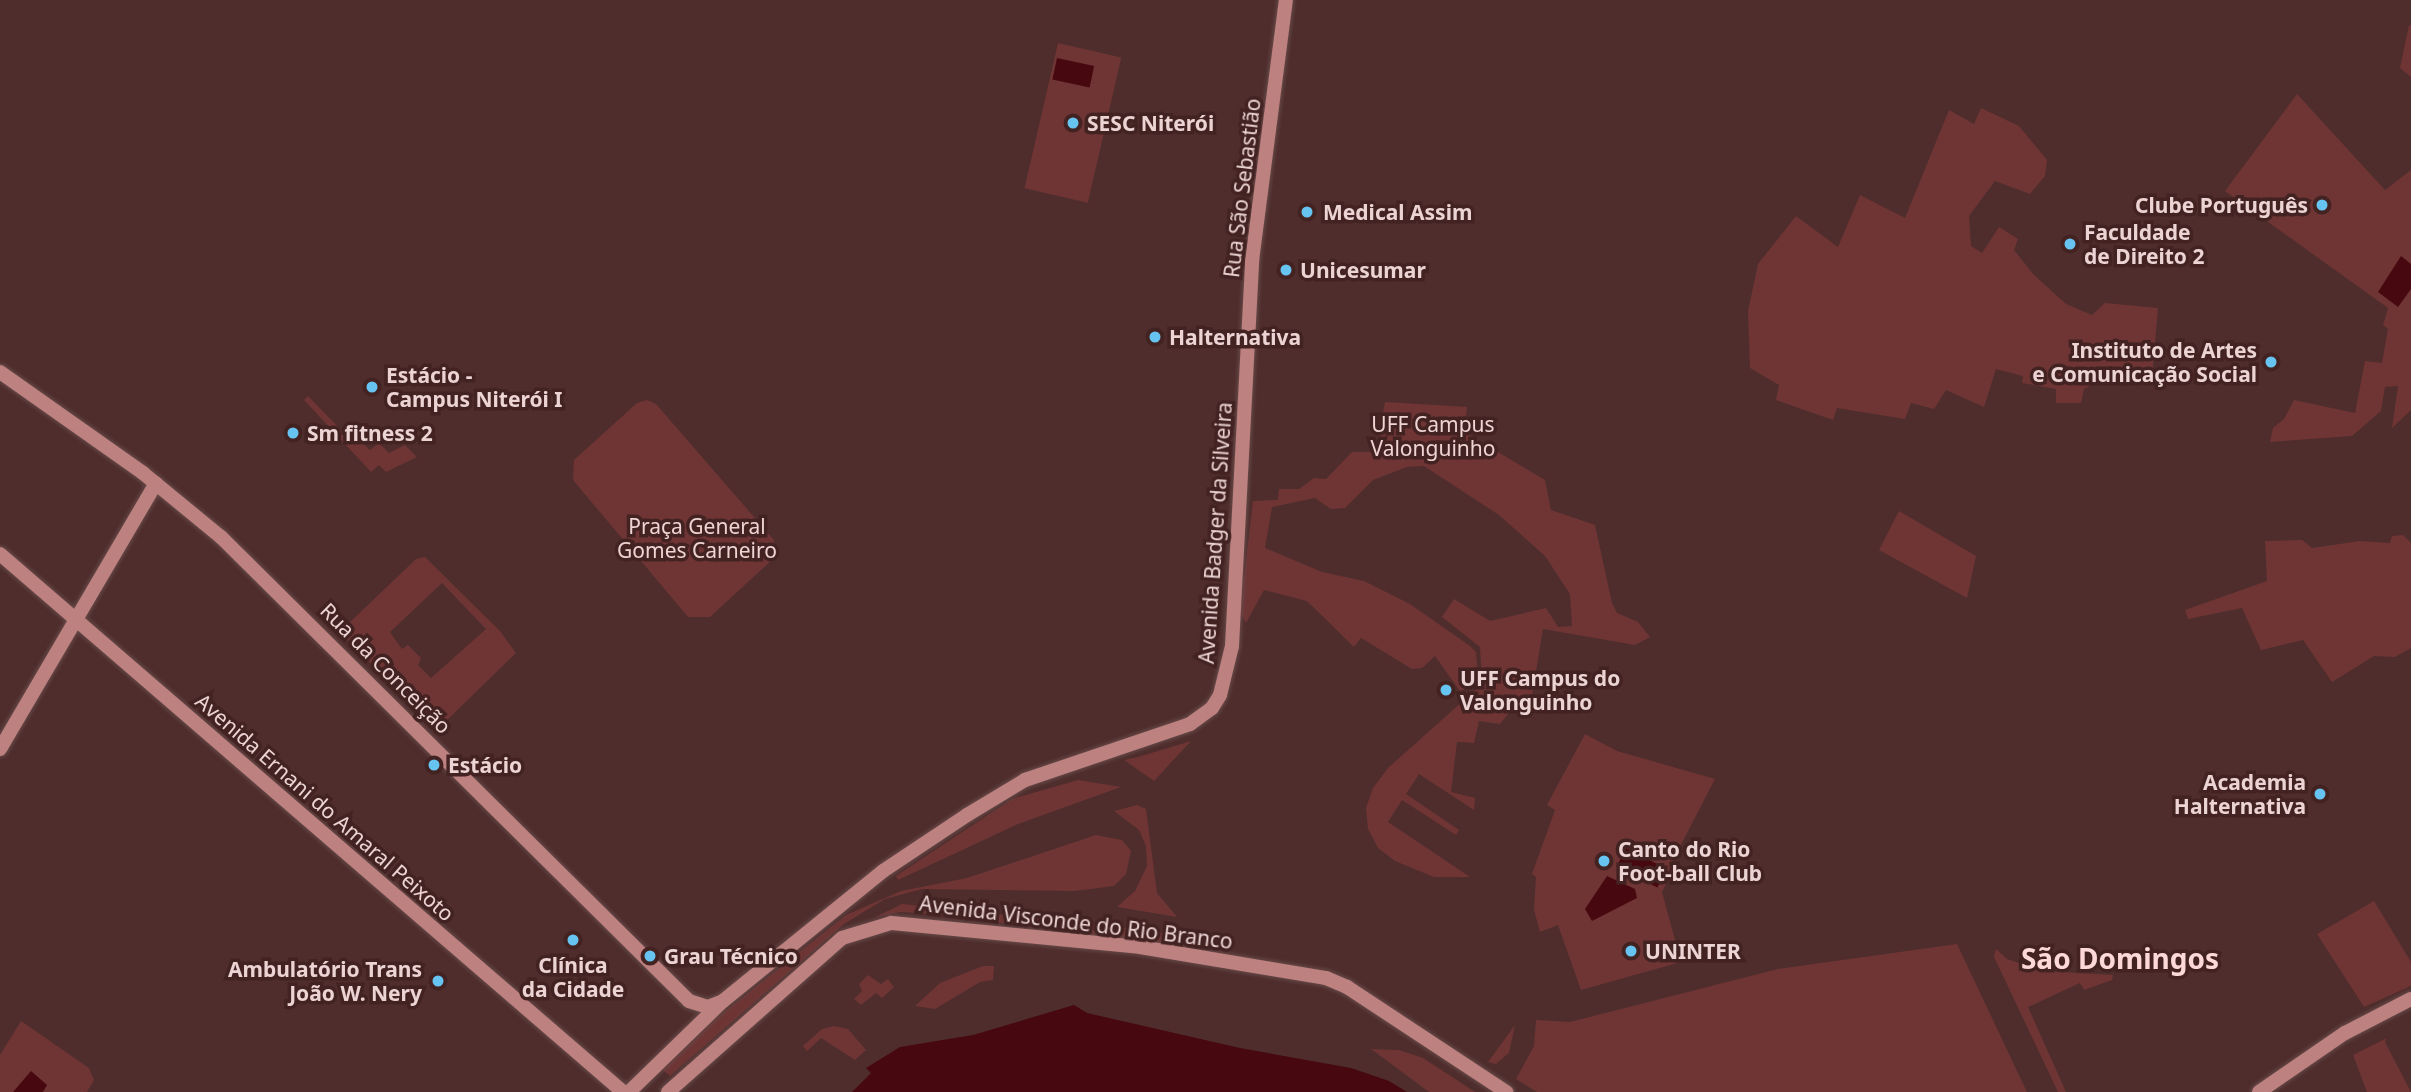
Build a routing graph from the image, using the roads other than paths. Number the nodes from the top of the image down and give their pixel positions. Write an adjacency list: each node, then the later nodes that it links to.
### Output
1 (1286, 0): 3 (main road, Rua São Sebastião)
2 (0, 372): 4 (main road, Rua da Conceição)
3 (1245, 382): 9 (main road, Avenida Badger da Silveira)
4 (156, 483): 6 (main road); 9 (main road, Rua da Conceição)
5 (0, 554): 6 (main road, Avenida Ernani do Amaral Peixoto)
6 (75, 619): 7 (main road); 10 (main road, Avenida Ernani do Amaral Peixoto)
7 (0, 749)
8 (2411, 999): 14 (main road)
9 (723, 1001): 11 (main road)
10 (623, 1092)
11 (629, 1092)
12 (668, 1092): 13 (main road, Avenida Visconde do Rio Branco)
13 (1506, 1092)
14 (2259, 1092)

